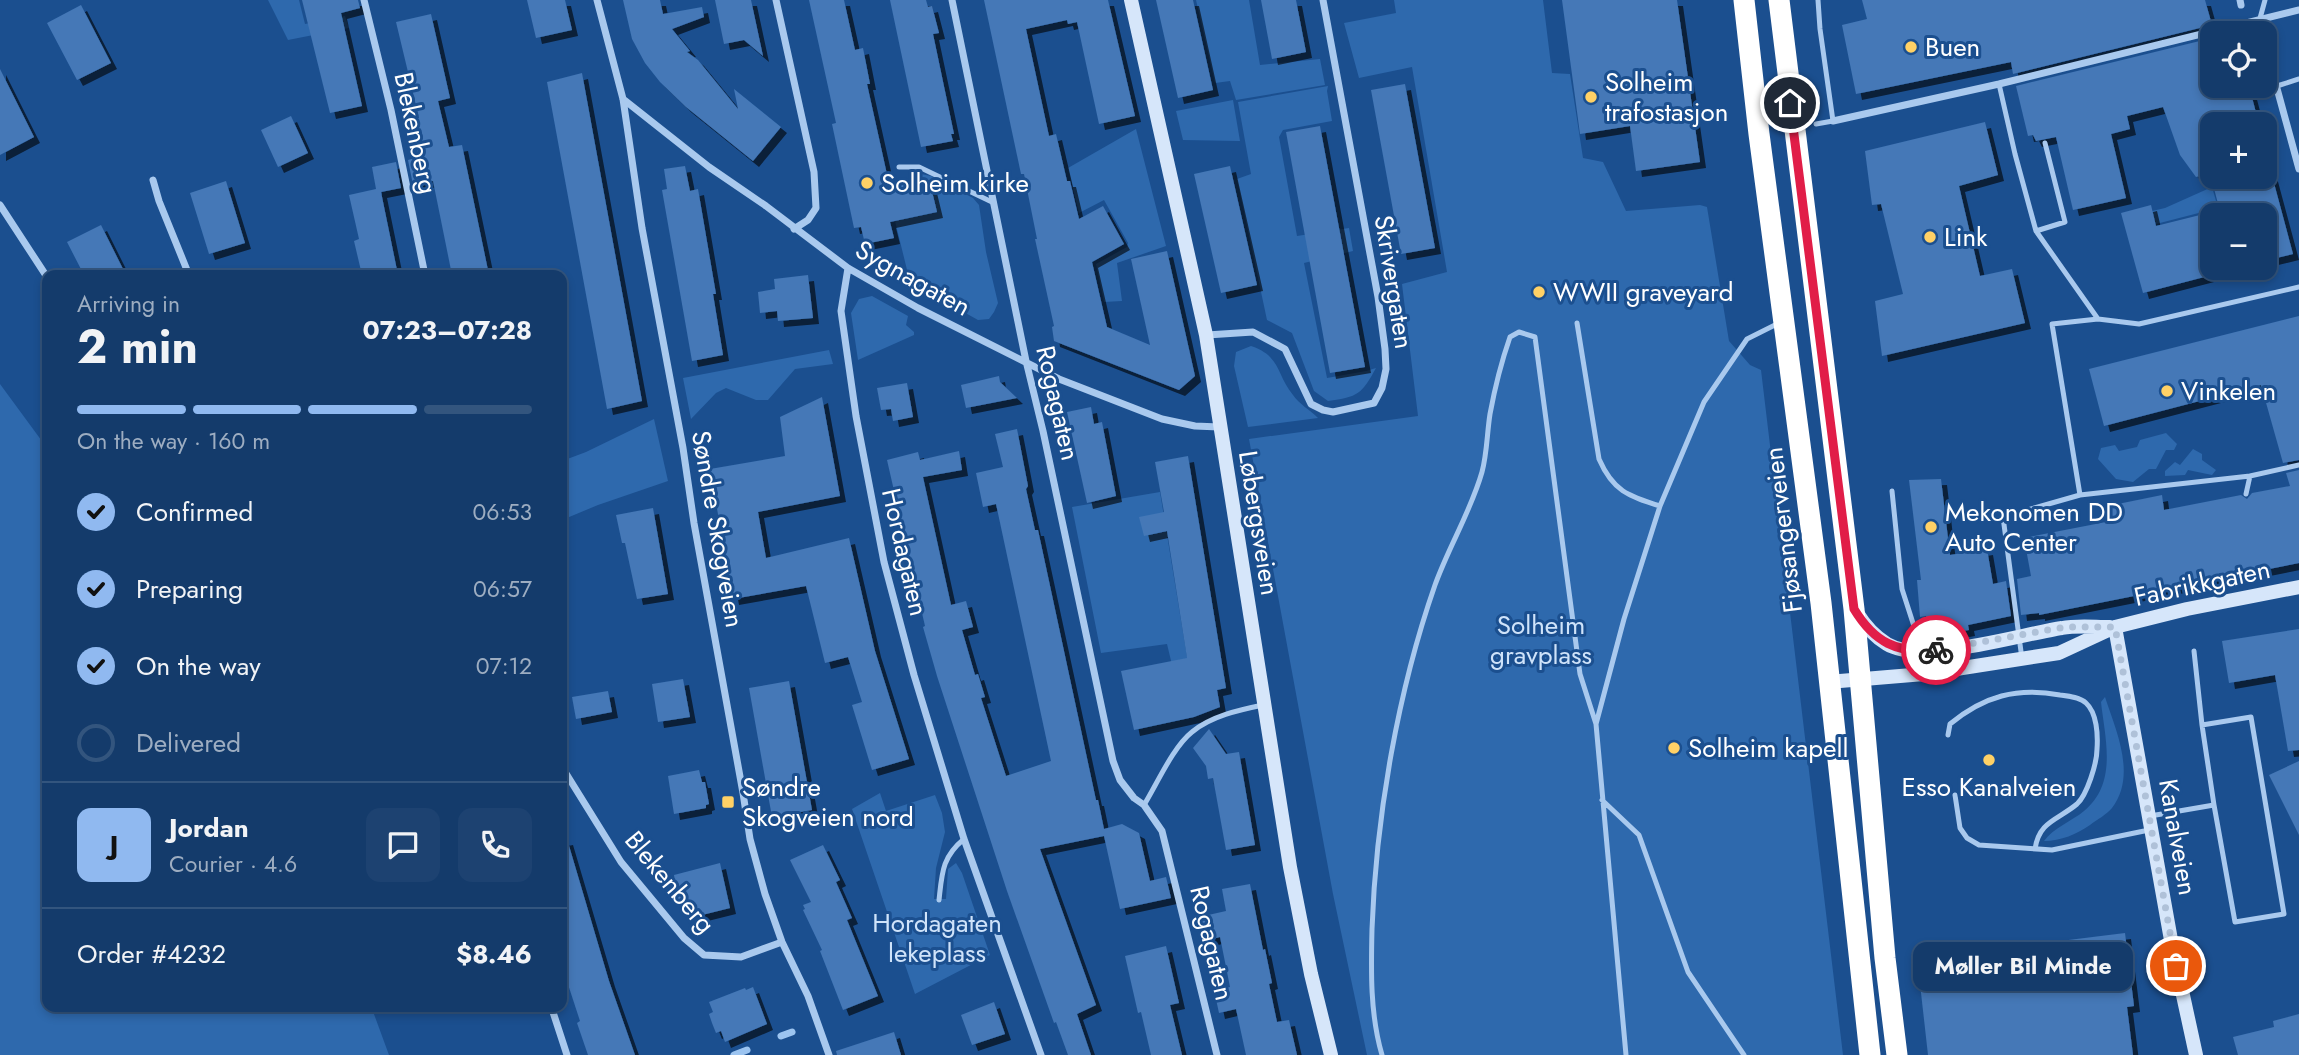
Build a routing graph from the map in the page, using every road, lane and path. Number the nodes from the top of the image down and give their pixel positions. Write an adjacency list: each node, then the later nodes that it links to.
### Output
1 (364, 0): 32 (street, Blekenberg)
2 (597, 0): 18 (street, Søndre Skogveien)
3 (776, 0): 27 (street)
4 (952, 0): 25 (street, Rogagaten)
5 (1131, 0): 37 (main road, Løbergsveien)
6 (1323, 0): 37 (street, Skrivergaten)
7 (1744, 0): 35 (highway, Fjøsangerveien)
8 (1779, 0): 47 (highway)
9 (1818, 0): 19 (lane)
10 (2265, 0): 12 (lane)
11 (2299, 10): 13 (street)
12 (2259, 21)
13 (2262, 21)
14 (2200, 36): 16 (street)
15 (2299, 79): 17 (lane)
16 (1999, 84): 19 (street); 28 (lane)
17 (2277, 86): 23 (street)
18 (623, 99): 27 (street, Sygnagaten); 69 (street, Søndre Skogveien)
19 (1833, 121): 20 (lane)
20 (1815, 124)
21 (2045, 144): 28 (lane)
22 (899, 167): 25 (lane)
23 (2299, 169)
24 (153, 180): 31 (street)
25 (995, 203): 38 (street, Rogagaten)
26 (0, 205): 30 (street)
27 (794, 229): 29 (street, Sygnagaten)
28 (2036, 231): 34 (lane)
29 (848, 268): 38 (street, Sygnagaten); 66 (street, Hordagaten)
30 (42, 270)
31 (187, 270)
32 (424, 270)
33 (2299, 287): 34 (lane)
34 (2098, 319): 44 (lane)
35 (1785, 320): 45 (lane); 55 (highway, Fjøsangerveien)
36 (1577, 323): 45 (lane)
37 (1206, 335): 39 (main road, Løbergsveien)
38 (1026, 361): 39 (street, Sygnagaten); 64 (street, Rogagaten)
39 (1219, 427): 56 (main road, Løbergsveien)
40 (2299, 465): 41 (lane)
41 (2250, 476): 43 (lane); 44 (lane)
42 (1892, 491): 51 (lane)
43 (2246, 494)
44 (2080, 495): 49 (lane)
45 (1660, 506): 57 (lane)
46 (2299, 587): 48 (main road, Fabrikkgaten)
47 (1854, 609): 51 (main road, Fabrikkgaten); 54 (highway)
48 (2115, 627): 49 (main road, Fabrikkgaten); 52 (main road, Fabrikkgaten); 65 (main road, Kanalveien)
49 (2018, 636): 51 (main road, Fabrikkgaten); 52 (lane)
50 (2194, 651): 58 (lane)
51 (1922, 652): 53 (lane)
52 (2022, 659): 53 (main road, Fabrikkgaten)
53 (1924, 674): 54 (main road, Fabrikkgaten)
54 (1862, 679): 55 (main road, Fabrikkgaten); 80 (highway)
55 (1828, 682): 79 (highway, Fjøsangerveien)
56 (1263, 705): 64 (lane); 75 (main road, Løbergsveien)
57 (1596, 724): 62 (lane); 76 (lane)
58 (2202, 725): 63 (lane); 63 (lane)
59 (1948, 736): 67 (lane)
60 (567, 775): 69 (street, Blekenberg)
61 (1955, 795): 67 (lane)
62 (1602, 800): 77 (lane); 78 (lane)
63 (2214, 804): 65 (lane)
64 (1144, 805): 74 (street, Rogagaten)
65 (2151, 822): 67 (lane); 81 (main road, Kanalveien)
66 (964, 839): 68 (lane); 73 (street, Hordagaten)
67 (2035, 849)
68 (939, 900)
69 (782, 942): 72 (street, Søndre Skogveien)
70 (553, 1012): 71 (street)
71 (567, 1055)
72 (829, 1055)
73 (1041, 1055)
74 (1217, 1055)
75 (1331, 1055)
76 (1382, 1055)
77 (1626, 1055)
78 (1744, 1055)
79 (1870, 1055)
80 (1897, 1055)
81 (2196, 1055)

